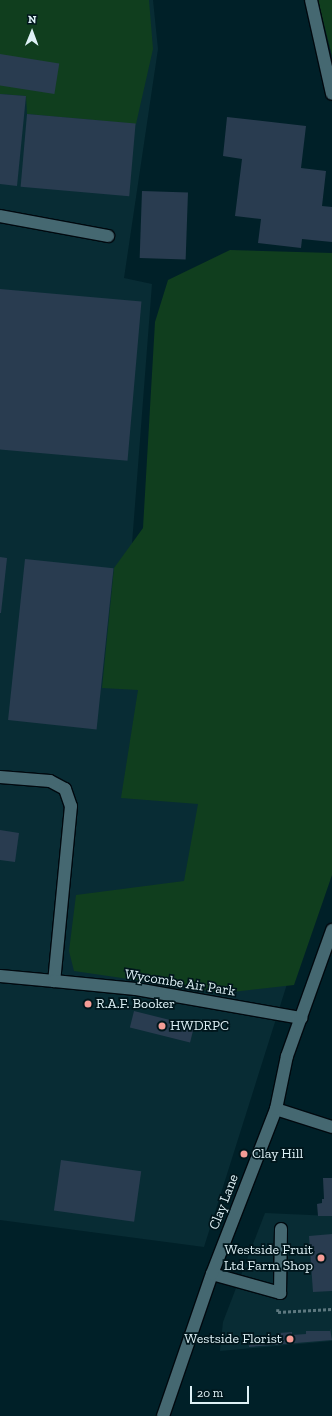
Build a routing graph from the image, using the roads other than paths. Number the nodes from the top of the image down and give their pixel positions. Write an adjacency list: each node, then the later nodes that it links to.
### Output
1 (311, 0): 2 (street)
2 (332, 94)
3 (0, 216): 4 (street)
4 (108, 236)
5 (0, 777): 8 (street)
6 (332, 930): 9 (street, Clay Lane)
7 (0, 976): 8 (street, Wycombe Air Park)
8 (54, 981): 9 (street, Wycombe Air Park)
9 (301, 1018): 10 (street, Clay Lane)
10 (276, 1109): 11 (street); 13 (street, Clay Lane)
11 (332, 1127)
12 (281, 1230): 13 (street)
13 (212, 1274): 14 (street, Clay Lane)
14 (163, 1416)

